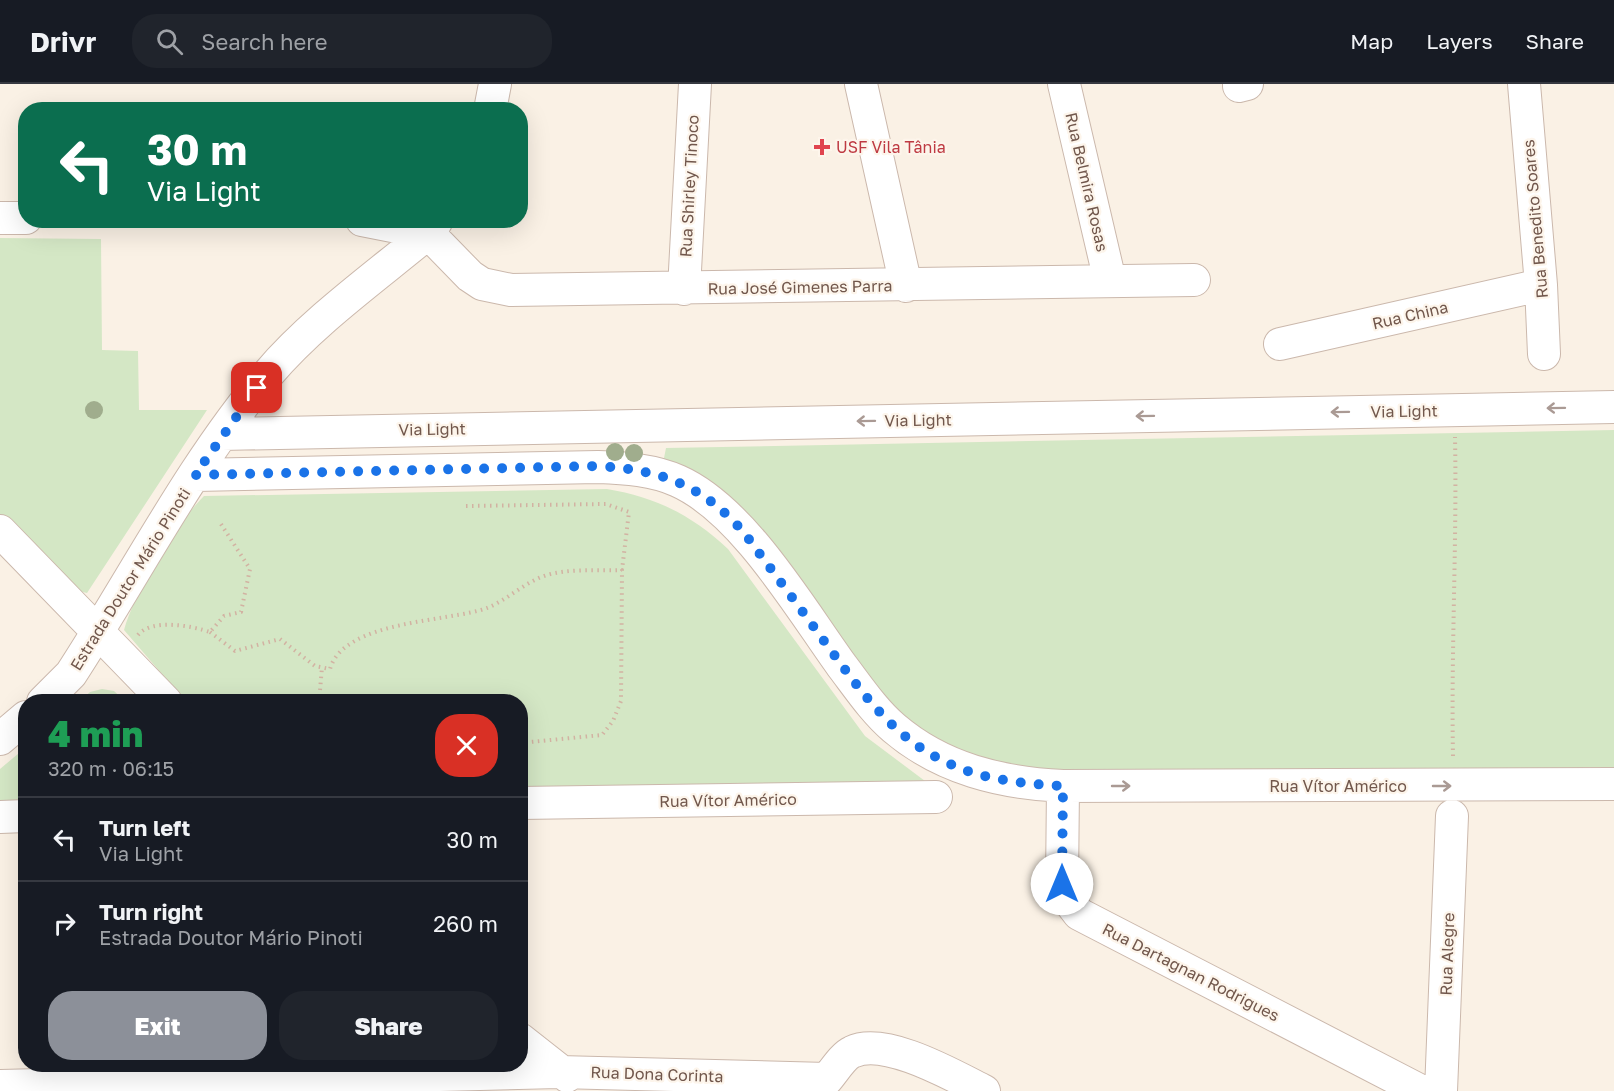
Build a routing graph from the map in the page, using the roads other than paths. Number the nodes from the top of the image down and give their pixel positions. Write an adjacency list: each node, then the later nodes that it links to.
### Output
1 (495, 84): 6 (street)
2 (695, 84): 15 (street, Rua Shirley Tinoco)
3 (861, 84): 14 (street)
4 (1064, 84): 12 (street, Rua Belmira Rosas)
5 (1524, 84): 13 (street, Rua Benedito Soares)
6 (492, 102)
7 (0, 218): 8 (street)
8 (18, 218)
9 (432, 228): 19 (street, Estrada Doutor Mário Pinoti)
10 (434, 228): 15 (street, Rua José Gimenes Parra)
11 (1194, 280): 12 (street, Rua José Gimenes Parra)
12 (1110, 281): 14 (street, Rua José Gimenes Parra)
13 (1541, 285): 16 (street, Rua China); 17 (street, Rua Benedito Soares)
14 (906, 286): 15 (street, Rua José Gimenes Parra)
15 (684, 289)
16 (1280, 344)
17 (1544, 354)
18 (1614, 407): 19 (street, Via Light, one-way to 19)
19 (222, 434): 20 (street, Estrada Doutor Mário Pinoti)
20 (195, 475): 22 (street, Estrada Doutor Mário Pinoti); 28 (street)
21 (0, 531): 22 (street)
22 (96, 632): 23 (street, Estrada Doutor Mário Pinoti); 24 (street)
23 (51, 694)
24 (158, 694)
25 (18, 724): 26 (street)
26 (0, 739)
27 (1614, 784): 28 (street, Rua Vítor Américo, one-way to 27)
28 (1063, 786): 40 (street, Rua Dartagnan Rodrigues)
29 (936, 797): 30 (street, Rua Vítor Américo)
30 (528, 803)
31 (18, 816): 33 (street)
32 (1452, 816): 41 (street, Rua Alegre)
33 (0, 817)
34 (528, 1046): 35 (street)
35 (560, 1072): 36 (street, Rua Dona Corinta); 37 (street, Rua Dona Corinta); 38 (street)
36 (825, 1085): 39 (street, Rua Dona Corinta)
37 (0, 1086)
38 (595, 1091)
39 (984, 1091)
40 (1421, 1091)
41 (1441, 1091)

